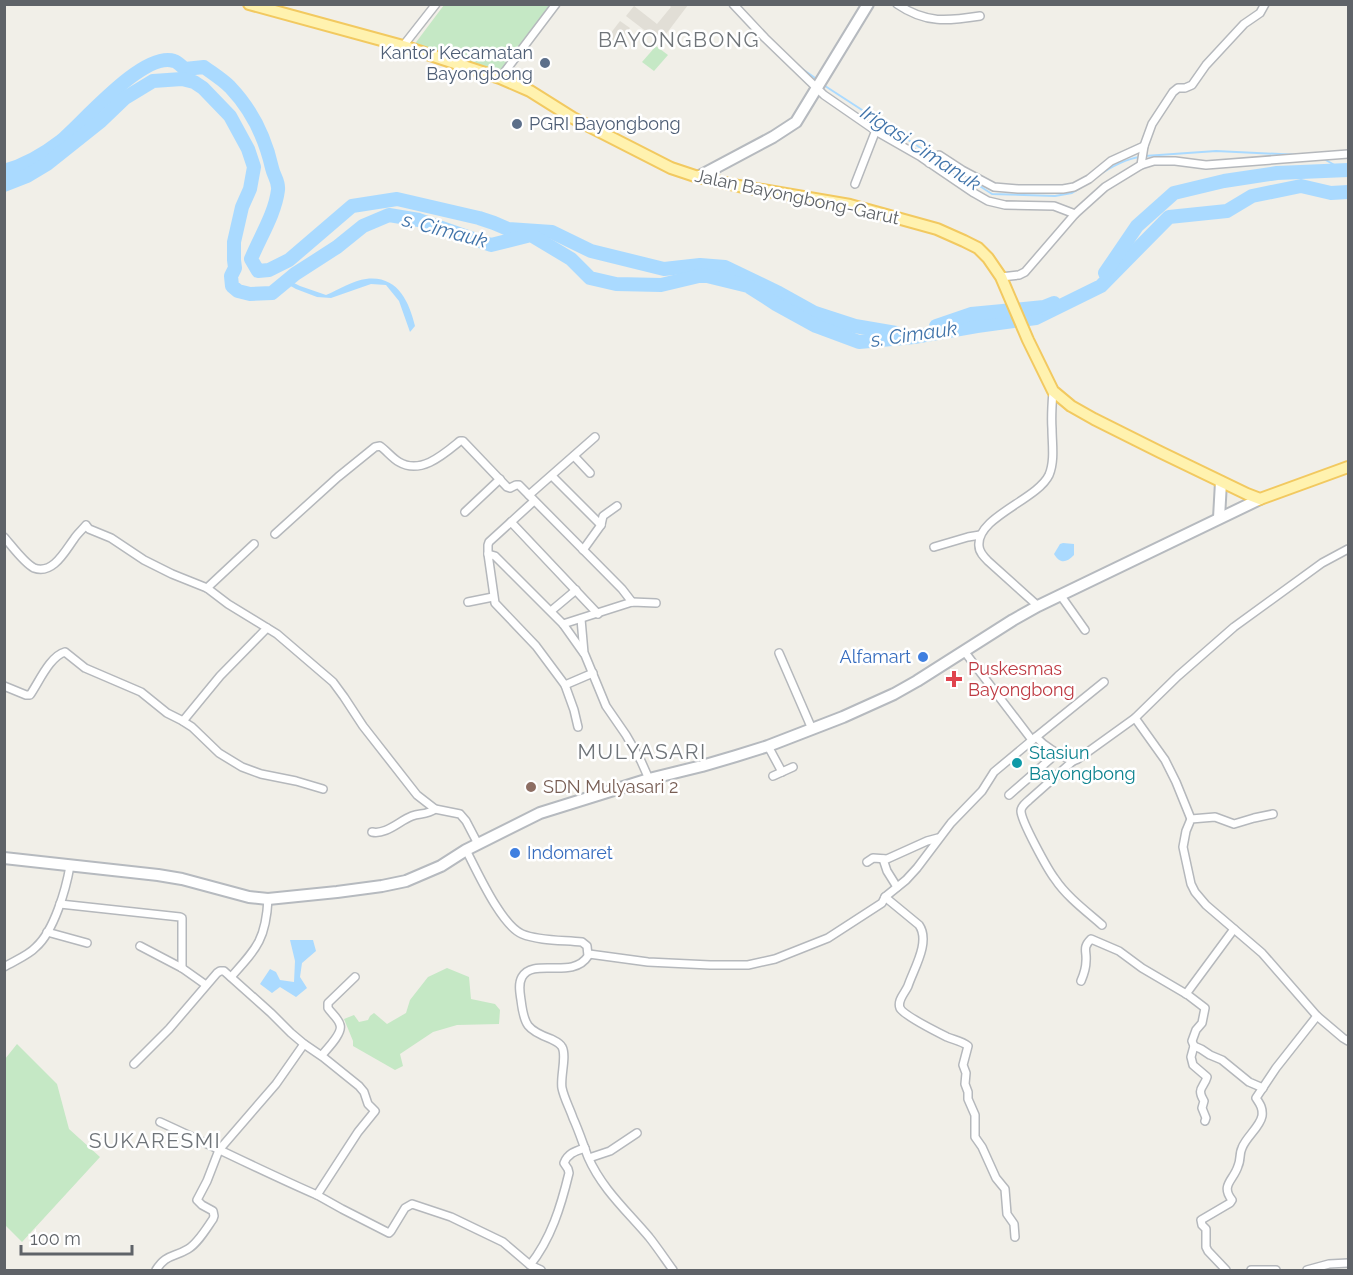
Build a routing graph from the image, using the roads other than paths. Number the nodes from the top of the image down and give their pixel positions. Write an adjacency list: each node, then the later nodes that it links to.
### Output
1 (249, 4): 9 (main road, Jalan Bayongbong-Garut)
2 (436, 4): 9 (street)
3 (556, 4): 10 (street)
4 (733, 4): 11 (street)
5 (868, 4): 11 (main road)
6 (897, 4): 8 (street)
7 (1265, 4): 13 (street)
8 (980, 16)
9 (403, 46): 10 (main road, Jalan Bayongbong-Garut)
10 (501, 78): 17 (main road, Jalan Bayongbong-Garut)
11 (817, 87): 12 (street); 17 (main road)
12 (876, 130): 15 (street); 18 (street)
13 (1144, 149): 15 (street); 16 (street)
14 (1348, 154): 16 (street)
15 (930, 163): 19 (street)
16 (1142, 163): 19 (street)
17 (698, 177): 20 (main road, Jalan Bayongbong-Garut)
18 (855, 184)
19 (1075, 214): 20 (street)
20 (1001, 277): 21 (main road, Jalan Bayongbong-Garut)
21 (1053, 392): 28 (main road, Jalan Bayongbong-Garut); 37 (street)
22 (595, 436): 23 (street)
23 (574, 456): 25 (street); 26 (street)
24 (1348, 467): 30 (main road)
25 (590, 473)
26 (552, 476): 29 (street); 35 (street)
27 (500, 479): 29 (street); 32 (street); 36 (street)
28 (1221, 482): 30 (main road, Jalan Bayongbong-Garut); 33 (main road)
29 (531, 498): 34 (street); 42 (street)
30 (1260, 499): 33 (main road)
31 (616, 506): 35 (street)
32 (465, 512)
33 (1219, 518): 46 (main road)
34 (511, 522): 43 (street); 45 (street)
35 (601, 525): 42 (street)
36 (275, 534)
37 (980, 535): 40 (street); 51 (street)
38 (4, 537): 44 (street)
39 (254, 544): 44 (street)
40 (934, 547)
41 (1348, 549): 65 (street)
42 (583, 550): 49 (street)
43 (488, 554): 47 (street); 52 (street)
44 (207, 588): 56 (street)
45 (576, 590): 52 (street); 53 (street)
46 (1061, 596): 51 (main road); 57 (street)
47 (493, 597): 48 (street); 63 (street)
48 (468, 602)
49 (632, 602): 50 (street); 53 (street)
50 (656, 603)
51 (1038, 606): 58 (main road)
52 (551, 611): 55 (street)
53 (598, 614): 54 (street)
54 (581, 619): 55 (street); 60 (street)
55 (563, 624): 60 (street)
56 (267, 628): 66 (street); 79 (street)
57 (1085, 630)
58 (964, 651): 68 (main road); 69 (street)
59 (778, 652): 68 (street)
60 (585, 655): 61 (street)
61 (593, 674): 63 (street); 76 (street)
62 (1104, 681): 69 (street)
63 (566, 685): 67 (street)
64 (4, 686): 66 (street)
65 (1135, 718): 72 (street); 81 (street)
66 (183, 721): 77 (street)
67 (578, 727)
68 (812, 729): 70 (main road)
69 (1034, 739): 71 (street); 83 (street)
70 (768, 746): 74 (street); 76 (main road)
71 (1056, 754): 72 (street); 78 (street)
72 (1073, 761): 94 (street)
73 (793, 766): 74 (street)
74 (782, 772): 75 (street)
75 (773, 776)
76 (649, 779): 84 (main road)
77 (323, 789)
78 (1009, 795)
79 (435, 809): 82 (street); 84 (street)
80 (1273, 814): 81 (street)
81 (1191, 819): 95 (street)
82 (372, 832)
83 (938, 838): 87 (street); 90 (street)
84 (478, 844): 85 (main road)
85 (466, 850): 92 (main road); 99 (street)
86 (4, 858): 89 (main road)
87 (883, 859): 88 (street); 90 (street)
88 (867, 862)
89 (70, 866): 92 (main road); 93 (street)
90 (897, 887): 91 (street)
91 (885, 897): 99 (street); 121 (street)
92 (268, 899): 102 (street)
93 (60, 904): 96 (street); 101 (street)
94 (1102, 926)
95 (1234, 929): 106 (street); 107 (street)
96 (47, 932): 97 (street); 100 (street)
97 (87, 943)
98 (140, 946): 101 (street)
99 (589, 954): 117 (street)
100 (4, 967)
101 (182, 968): 105 (street)
102 (231, 976): 105 (street); 109 (street)
103 (355, 977): 111 (street)
104 (1081, 981): 106 (street)
105 (206, 985): 112 (street)
106 (1186, 994): 110 (street)
107 (1317, 1016): 108 (street); 113 (street)
108 (1348, 1041)
109 (304, 1044): 111 (street); 118 (street)
110 (1194, 1046): 113 (street); 114 (street)
111 (322, 1055): 120 (street)
112 (134, 1064)
113 (1263, 1088): 127 (street)
114 (1205, 1121)
115 (160, 1122): 118 (street)
116 (637, 1133): 119 (street)
117 (585, 1148): 119 (street); 123 (street)
118 (219, 1150): 120 (street); 124 (street)
119 (589, 1158): 126 (street)
120 (316, 1195): 123 (street)
121 (1014, 1237)
122 (1348, 1263): 130 (street)
123 (530, 1265): 125 (street)
124 (156, 1270)
125 (541, 1270)
126 (673, 1270)
127 (1226, 1270)
128 (1251, 1270): 129 (street)
129 (1276, 1270)
130 (1307, 1270)

